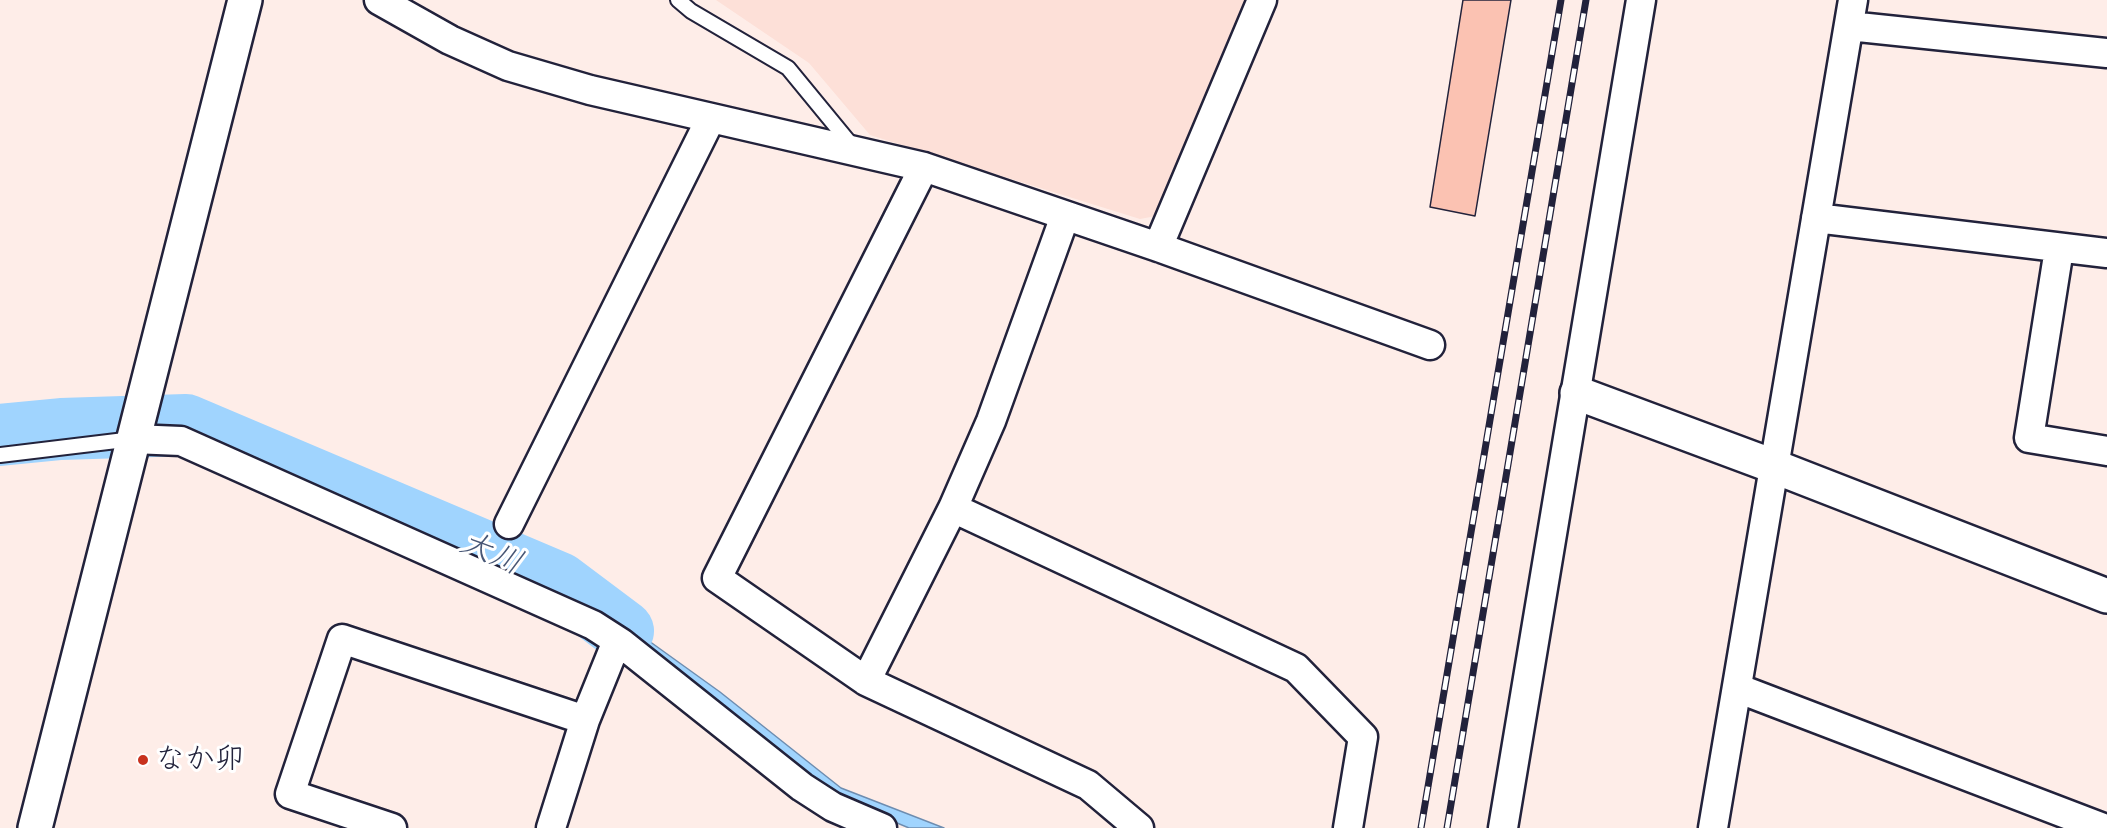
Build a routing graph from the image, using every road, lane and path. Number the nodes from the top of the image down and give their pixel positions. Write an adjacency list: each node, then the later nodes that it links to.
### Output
1 (245, 0): 18 (street)
2 (379, 0): 8 (street)
3 (678, 0): 9 (lane)
4 (1262, 0): 13 (street)
5 (1641, 0): 17 (street)
6 (1851, 13): 7 (street); 12 (street)
7 (2107, 53)
8 (711, 118): 9 (street); 23 (street)
9 (856, 150): 10 (street)
10 (924, 167): 11 (street); 26 (street)
11 (1065, 216): 13 (street); 22 (street)
12 (1816, 218): 14 (street); 21 (street)
13 (1158, 248): 16 (street)
14 (2059, 249): 15 (street); 19 (street)
15 (2107, 253)
16 (1430, 345)
17 (1577, 393): 21 (street); 35 (street)
18 (133, 439): 20 (lane); 25 (street); 30 (street)
19 (2107, 451)
20 (0, 455)
21 (1773, 466): 24 (street); 27 (street)
22 (953, 508): 26 (street); 34 (street)
23 (509, 524)
24 (2107, 596)
25 (617, 640): 28 (street); 33 (street)
26 (866, 681): 29 (street)
27 (1737, 688): 36 (street); 37 (street)
28 (585, 720): 31 (street); 32 (street)
29 (1125, 823)
30 (35, 828)
31 (392, 828)
32 (551, 828)
33 (882, 828)
34 (1348, 828)
35 (1503, 828)
36 (1713, 828)
37 (2103, 828)

